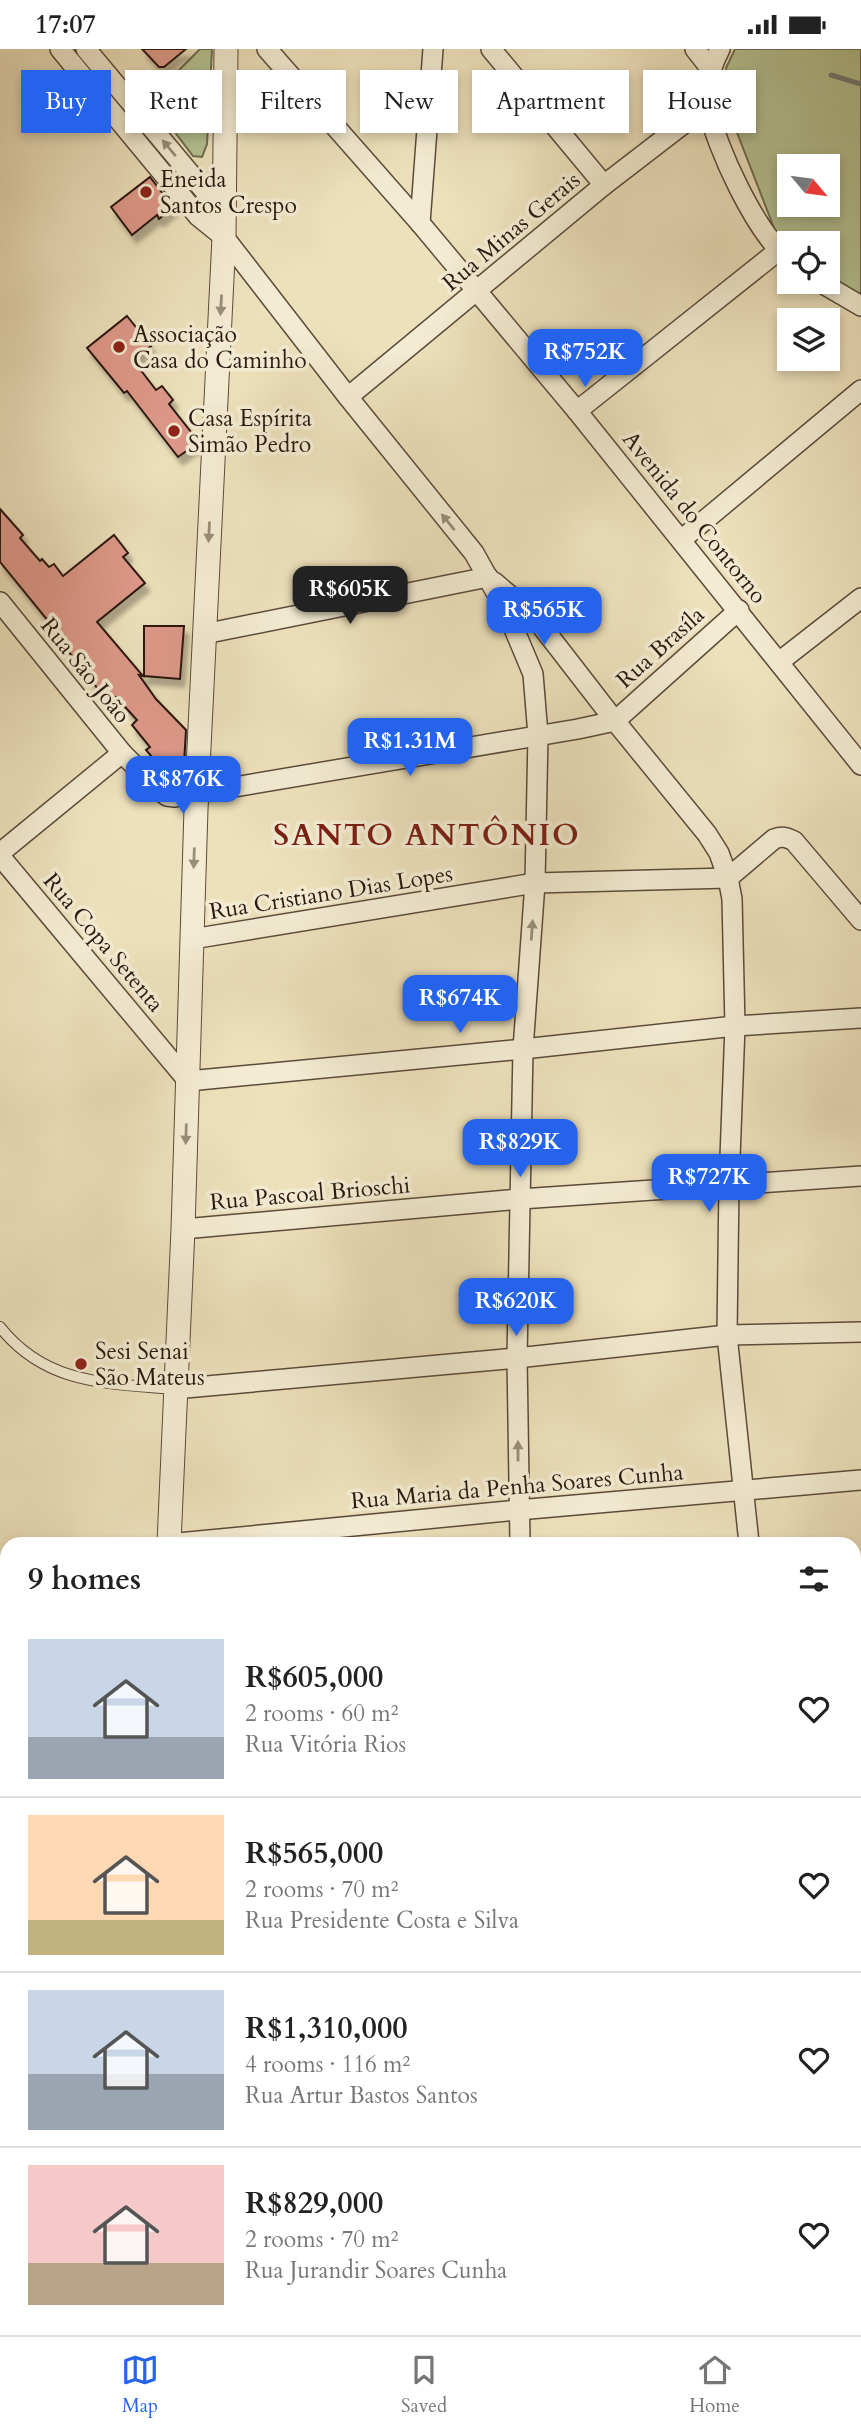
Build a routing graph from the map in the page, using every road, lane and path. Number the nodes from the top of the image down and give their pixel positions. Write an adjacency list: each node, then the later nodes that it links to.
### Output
1 (60, 49): 14 (street)
2 (86, 49): 14 (street, one-way to 2)
3 (226, 49): 14 (street)
4 (267, 49): 13 (street, Avenida do Contorno)
5 (433, 49): 13 (street)
6 (491, 49): 12 (street)
7 (695, 49): 9 (street)
8 (720, 49): 9 (street)
9 (710, 68)
10 (671, 133): 12 (street, Rua Minas Gerais)
11 (716, 133): 15 (street)
12 (604, 184): 17 (street, Rua Minas Gerais)
13 (420, 223): 17 (street, Avenida do Contorno)
14 (224, 237): 21 (street); 28 (street, one-way to 28)
15 (777, 245)
16 (777, 260): 22 (street)
17 (477, 292): 21 (street, Rua Minas Gerais); 22 (street, Avenida do Contorno)
18 (840, 294): 19 (street)
19 (861, 306)
20 (861, 390): 23 (street)
21 (348, 397): 24 (street, one-way to 21)
22 (577, 411): 23 (street, Avenida do Contorno)
23 (681, 540): 27 (street, Avenida do Contorno)
24 (488, 577): 28 (street); 30 (street); 31 (street)
25 (861, 598): 29 (street)
26 (0, 603): 32 (street, Rua São João)
27 (738, 610): 29 (street, Avenida do Contorno); 30 (street, Rua Brasíla)
28 (204, 634): 34 (street)
29 (779, 662): 33 (street, Avenida do Contorno)
30 (615, 721): 31 (street); 36 (street)
31 (538, 735): 34 (street); 37 (street)
32 (122, 753): 34 (street, Rua São João); 35 (street)
33 (861, 765)
34 (197, 793): 39 (street, one-way to 39)
35 (0, 854): 43 (street, Rua Copa Setenta)
36 (728, 877): 37 (street, Rua Cristiano Dias Lopes); 38 (street); 41 (street)
37 (535, 883): 39 (street, Rua Cristiano Dias Lopes); 42 (street, one-way to 37)
38 (861, 920)
39 (192, 939): 43 (street)
40 (861, 1018): 41 (street)
41 (735, 1026): 42 (street); 45 (street)
42 (523, 1049): 43 (street); 46 (street)
43 (188, 1081): 47 (street, one-way to 47)
44 (861, 1176): 45 (street, Rua Pascoal Brioschi)
45 (729, 1184): 46 (street, Rua Pascoal Brioschi); 50 (street)
46 (520, 1199): 47 (street, Rua Pascoal Brioschi); 51 (street)
47 (183, 1230): 52 (street)
48 (0, 1327): 52 (lane)
49 (861, 1332): 50 (street)
50 (727, 1335): 51 (street); 54 (street)
51 (517, 1358): 52 (street); 55 (street, one-way to 51)
52 (174, 1389): 56 (street)
53 (861, 1480): 54 (street, Rua Maria da Penha Soares Cunha)
54 (743, 1491): 55 (street, Rua Maria da Penha Soares Cunha); 59 (street)
55 (518, 1510): 57 (street, Rua Maria da Penha Soares Cunha); 58 (street)
56 (169, 1537)
57 (240, 1537)
58 (520, 1537)
59 (748, 1537)

